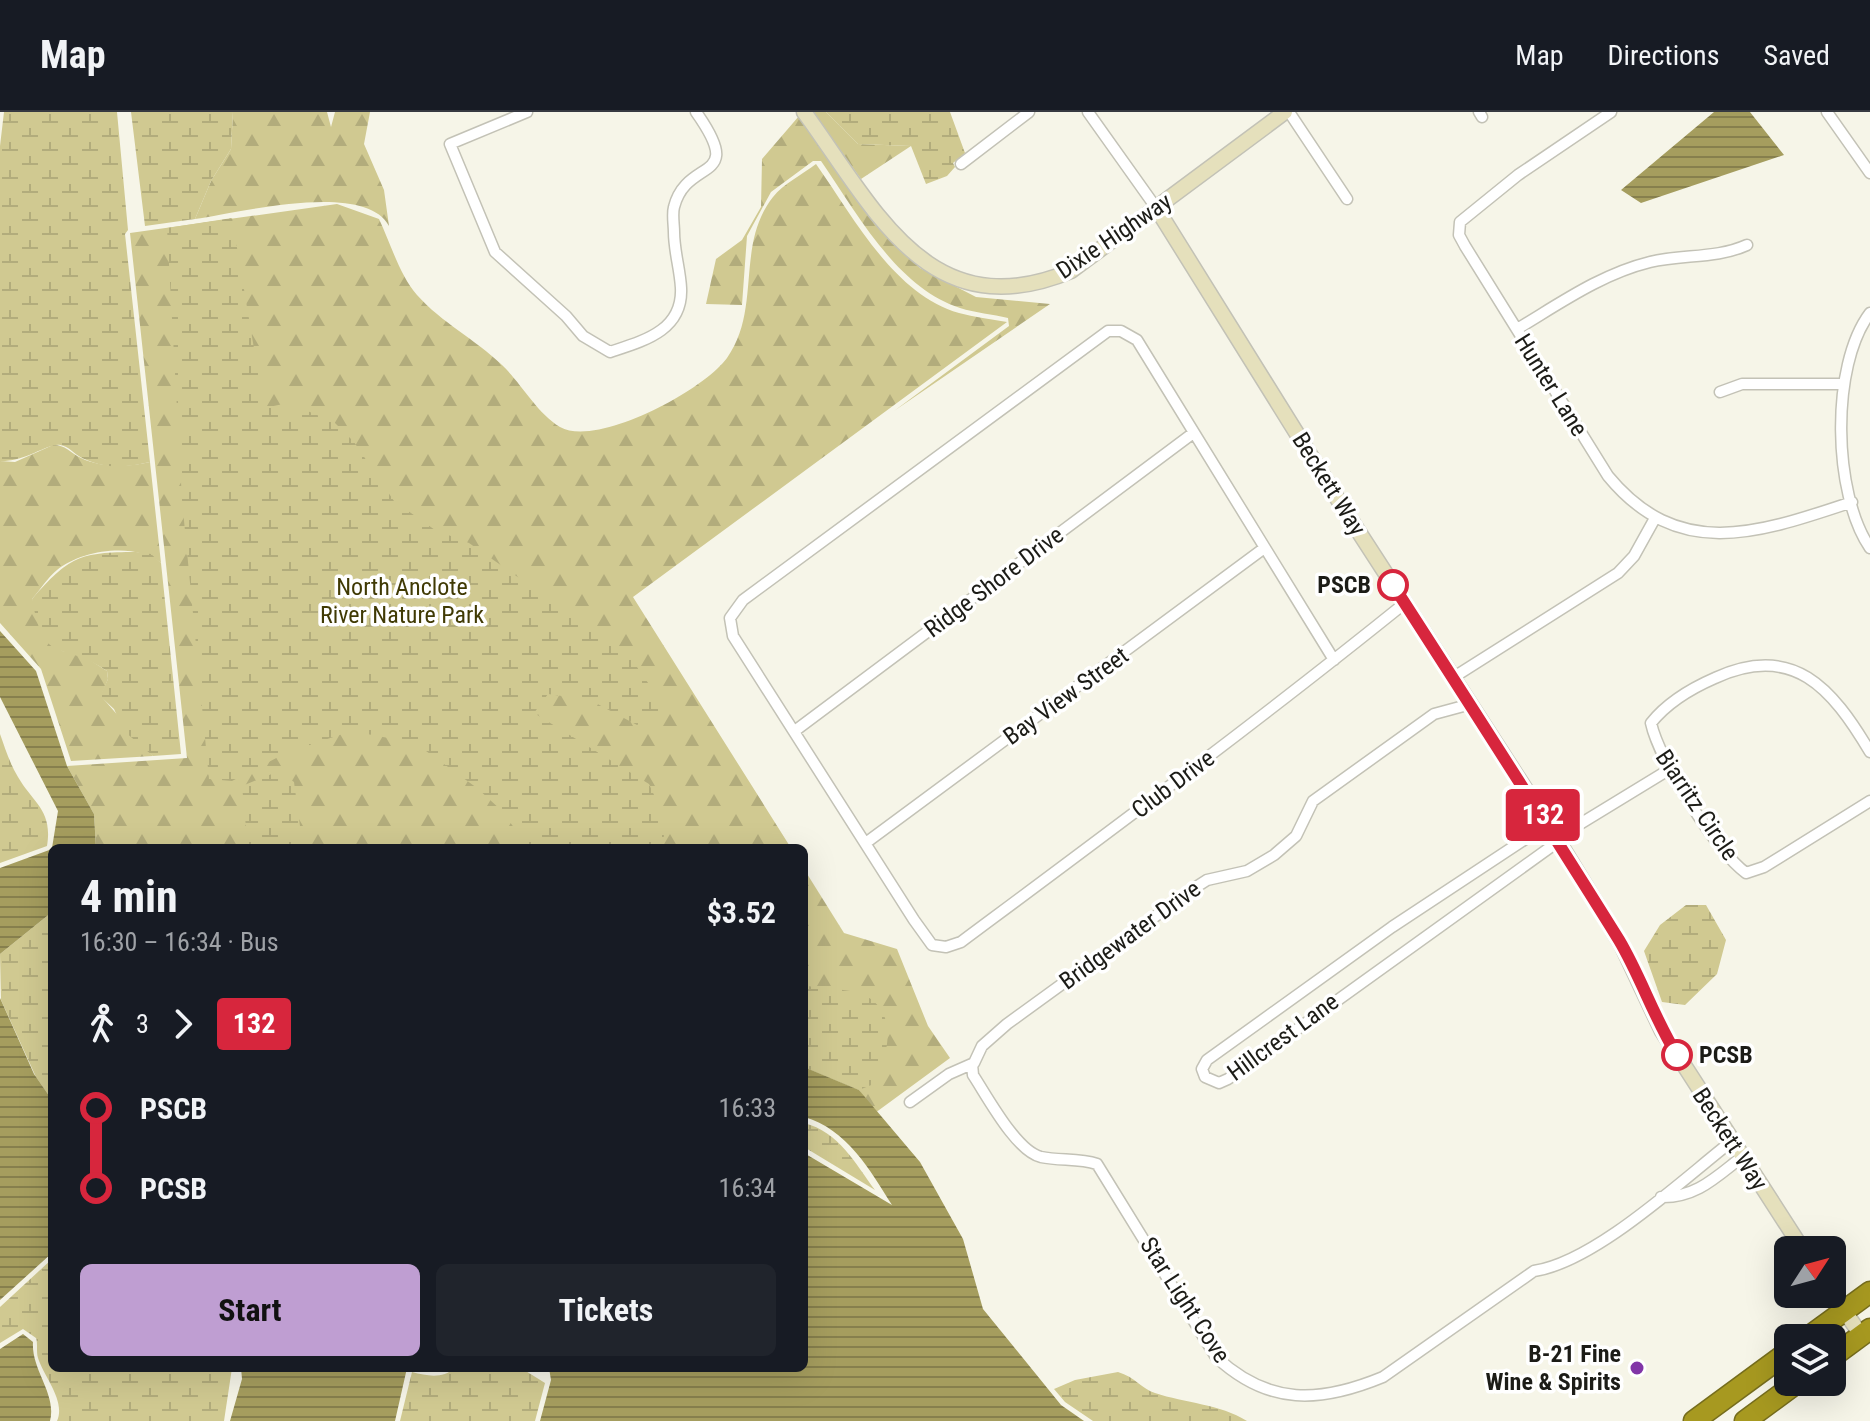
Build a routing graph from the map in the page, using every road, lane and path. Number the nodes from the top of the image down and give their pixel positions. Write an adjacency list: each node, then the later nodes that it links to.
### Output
1 (527, 112): 2 (street)
2 (696, 112)
3 (804, 112): 12 (street, Dixie Highway)
4 (1029, 112): 9 (street)
5 (1088, 112): 12 (street)
6 (1287, 112): 11 (street); 12 (street, Dixie Highway)
7 (1611, 112): 15 (street, Hunter Lane)
8 (1827, 112): 10 (street)
9 (961, 164)
10 (1870, 173)
11 (1347, 199)
12 (1157, 209): 23 (street, Beckett Way)
13 (1747, 245): 15 (street)
14 (1870, 313): 16 (street)
15 (1517, 329): 20 (street, Hunter Lane)
16 (1841, 384): 17 (street); 19 (street)
17 (1720, 392)
18 (1192, 434): 22 (street); 27 (street, Ridge Shore Drive); 27 (street)
19 (1852, 502): 20 (street, Hunter Lane); 21 (street)
20 (1654, 520): 25 (street)
21 (1870, 548)
22 (1263, 549): 24 (street); 33 (street, Bay View Street)
23 (1405, 603): 24 (street, Club Drive); 25 (street, Beckett Way)
24 (1334, 660): 33 (street, Club Drive)
25 (1454, 677): 26 (street, Beckett Way)
26 (1471, 704): 31 (street, Beckett Way); 34 (street, Bridgewater Drive)
27 (796, 730): 33 (street)
28 (1870, 752): 29 (street, Biarritz Circle)
29 (1670, 769): 30 (street, Biarritz Circle); 32 (street)
30 (1870, 801)
31 (1548, 824): 32 (street, Beckett Way); 32 (street, Hillcrest Lane)
32 (1558, 840): 36 (street, Beckett Way)
33 (867, 842)
34 (972, 1064): 35 (street, Bridgewater Drive); 38 (street, Star Light Cove)
35 (910, 1102)
36 (1732, 1141): 37 (street, Beckett Way); 38 (street, Star Light Cove)
37 (1742, 1157): 38 (street, Star Light Cove); 39 (street, Beckett Way)
38 (1661, 1197)
39 (1794, 1236)
40 (1870, 1292): 42 (highway)
41 (1842, 1308): 42 (street)
42 (1844, 1311): 43 (highway); 44 (street)
43 (1826, 1324)
44 (1866, 1332): 45 (highway)
45 (1846, 1347)
46 (1774, 1362): 48 (highway)
47 (1779, 1396): 49 (highway)
48 (1694, 1421)
49 (1745, 1421)

